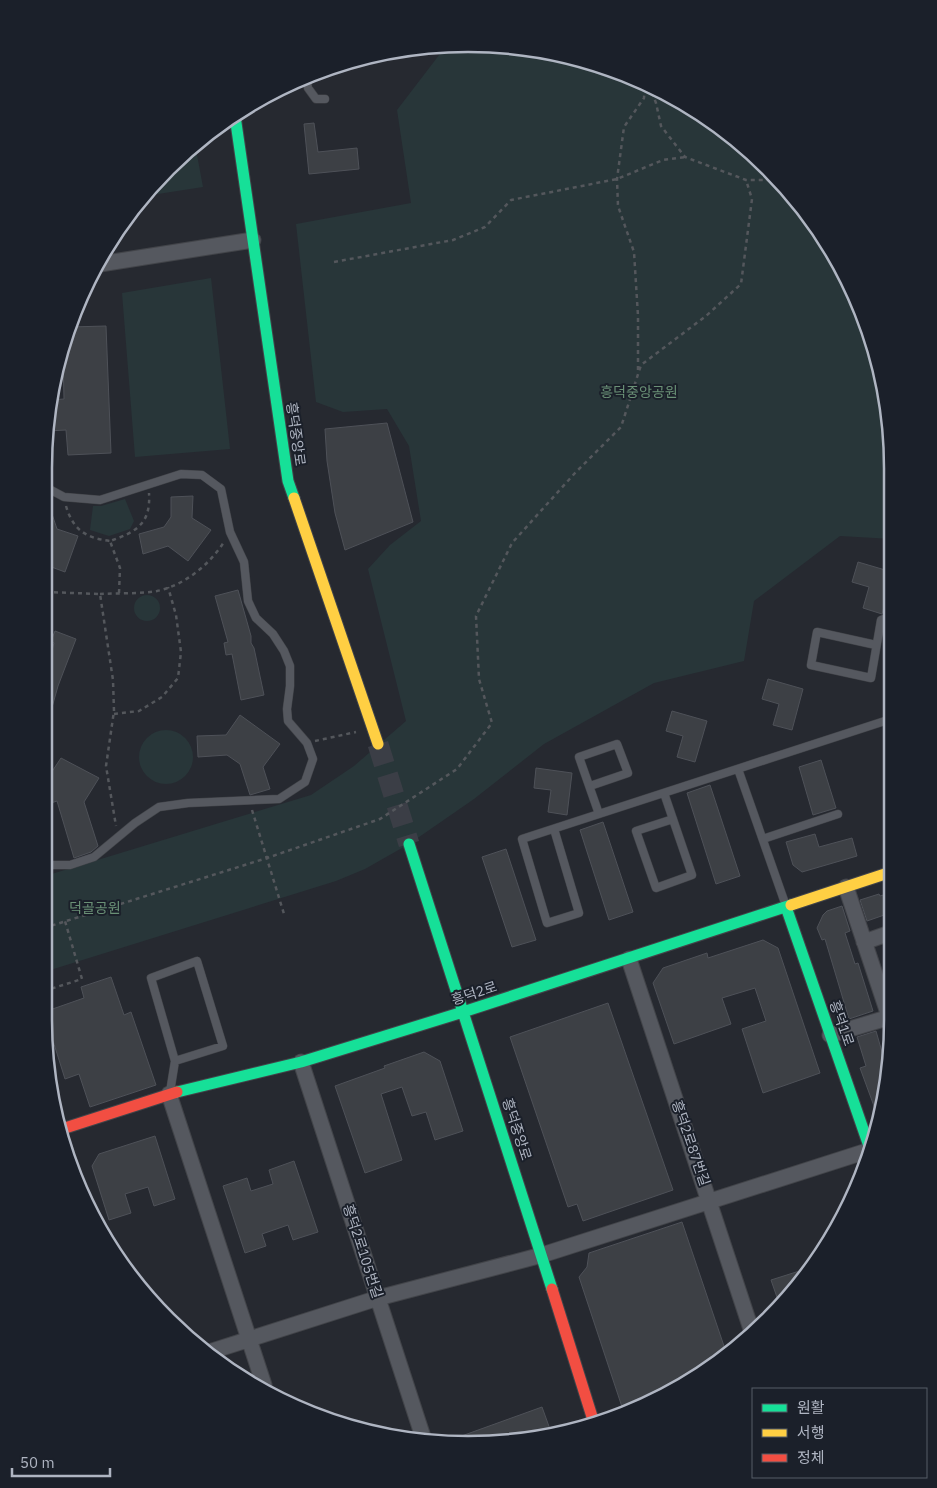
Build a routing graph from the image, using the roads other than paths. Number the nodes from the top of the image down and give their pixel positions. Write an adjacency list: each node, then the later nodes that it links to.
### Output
1 (307, 85): 2 (lane)
2 (326, 99)
3 (236, 124): 4 (street, 흥덕중앙로)
4 (253, 240): 5 (street); 10 (street, 흥덕중앙로)
5 (106, 263)
6 (52, 490): 20 (lane)
7 (884, 619): 8 (lane)
8 (876, 646): 8 (lane)
9 (884, 721): 11 (lane)
10 (378, 744)
11 (738, 769): 13 (lane); 18 (lane)
12 (590, 786): 12 (lane); 14 (lane)
13 (664, 793): 14 (lane); 16 (lane)
14 (599, 814): 17 (lane)
15 (838, 814): 18 (lane)
16 (673, 818): 16 (lane)
17 (554, 828): 17 (lane)
18 (763, 839): 23 (lane)
19 (409, 844): 28 (street, 흥덕중앙로)
20 (52, 865)
21 (884, 874): 22 (street, 흥덕2로)
22 (846, 887): 23 (street, 흥덕2로); 25 (street)
23 (786, 907): 26 (street, 흥덕2로); 30 (street, 흥덕1로)
24 (884, 935): 25 (street)
25 (864, 942): 27 (street)
26 (628, 959): 28 (street, 흥덕2로); 37 (street, 흥덕2로87번길)
27 (884, 1000)
28 (463, 1012): 32 (street, 흥덕2로); 38 (street, 흥덕중앙로)
29 (884, 1020): 30 (street)
30 (830, 1035): 35 (street, 흥덕1로)
31 (175, 1061): 31 (lane); 33 (lane)
32 (301, 1062): 33 (street, 흥덕2로); 39 (street, 흥덕2로105번길)
33 (169, 1094): 34 (street, 흥덕2로); 41 (street)
34 (67, 1127)
35 (866, 1139)
36 (862, 1151): 37 (street)
37 (710, 1201): 38 (street); 40 (street, 흥덕2로87번길)
38 (542, 1255): 39 (street); 44 (street, 흥덕중앙로)
39 (378, 1298): 41 (street); 45 (street, 흥덕2로105번길)
40 (750, 1326)
41 (248, 1339): 42 (street); 43 (street)
42 (215, 1350)
43 (263, 1381)
44 (592, 1416)
45 (422, 1433)

